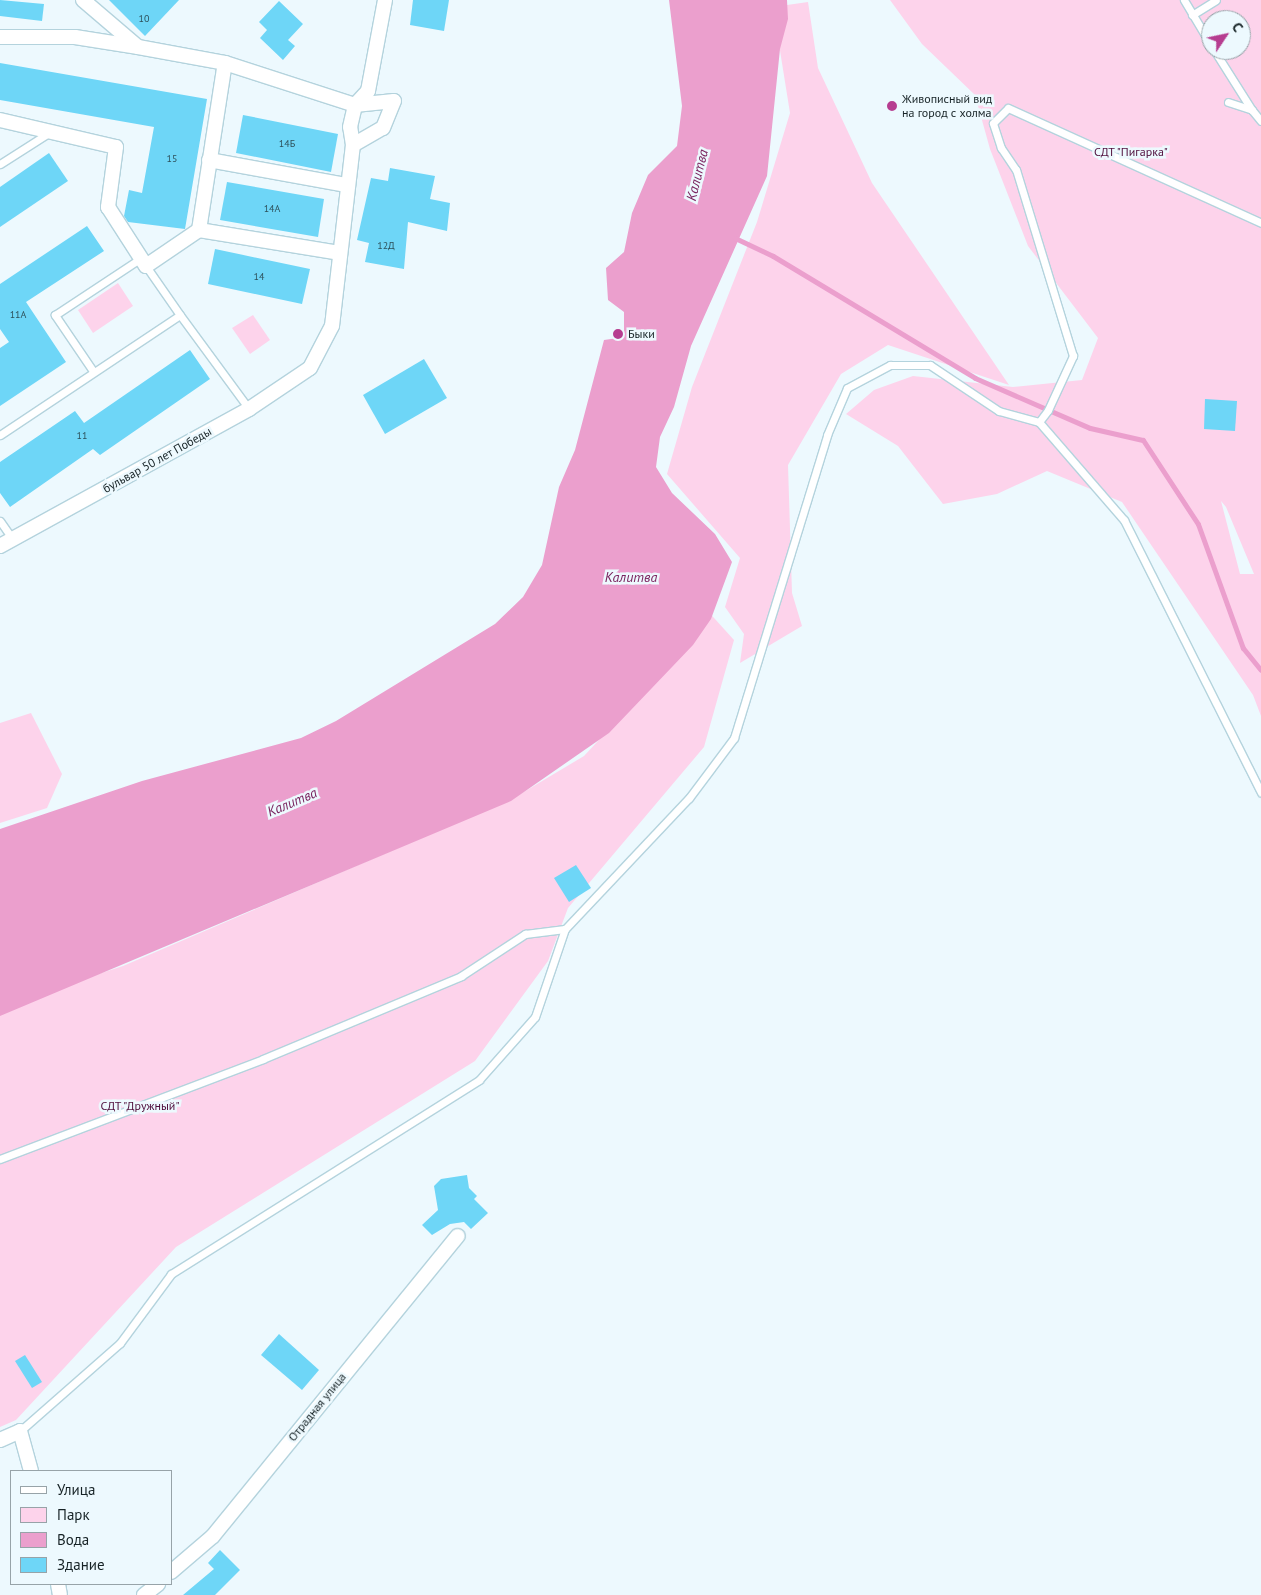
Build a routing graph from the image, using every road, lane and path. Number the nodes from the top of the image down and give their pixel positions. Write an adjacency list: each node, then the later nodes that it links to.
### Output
1 (83, 0): 8 (street)
2 (384, 0): 12 (street)
3 (1184, 0): 5 (lane)
4 (1216, 0): 5 (lane)
5 (1192, 15): 6 (lane)
6 (1201, 29)
7 (0, 37): 8 (street)
8 (138, 47): 10 (street)
9 (1220, 60): 13 (lane)
10 (225, 63): 12 (street); 18 (street)
11 (1228, 102): 13 (lane)
12 (355, 105): 17 (street); 17 (street)
13 (1252, 110): 15 (lane)
14 (0, 120): 16 (street)
15 (1261, 120)
16 (50, 132): 19 (lane); 24 (street)
17 (353, 146): 20 (street)
18 (210, 160): 20 (street); 22 (street)
19 (0, 164)
20 (347, 185): 23 (street)
21 (1261, 223): 28 (lane)
22 (199, 230): 23 (street); 24 (street)
23 (339, 253): 27 (street, бульвар 50 лет Победы)
24 (144, 262): 25 (lane); 26 (lane)
25 (180, 315): 26 (lane); 27 (lane)
26 (93, 371): 29 (lane)
27 (249, 409): 31 (street, бульвар 50 лет Победы)
28 (1039, 422): 32 (lane); 33 (lane)
29 (0, 435)
30 (0, 521): 31 (lane)
31 (6, 542)
32 (1261, 792)
33 (565, 929): 34 (lane); 36 (lane)
34 (0, 1159)
35 (458, 1236): 39 (street, Отрадная улица)
36 (20, 1431): 37 (street); 38 (street)
37 (0, 1440)
38 (31, 1470)
39 (172, 1571)
40 (157, 1585): 41 (street)
41 (144, 1595)

